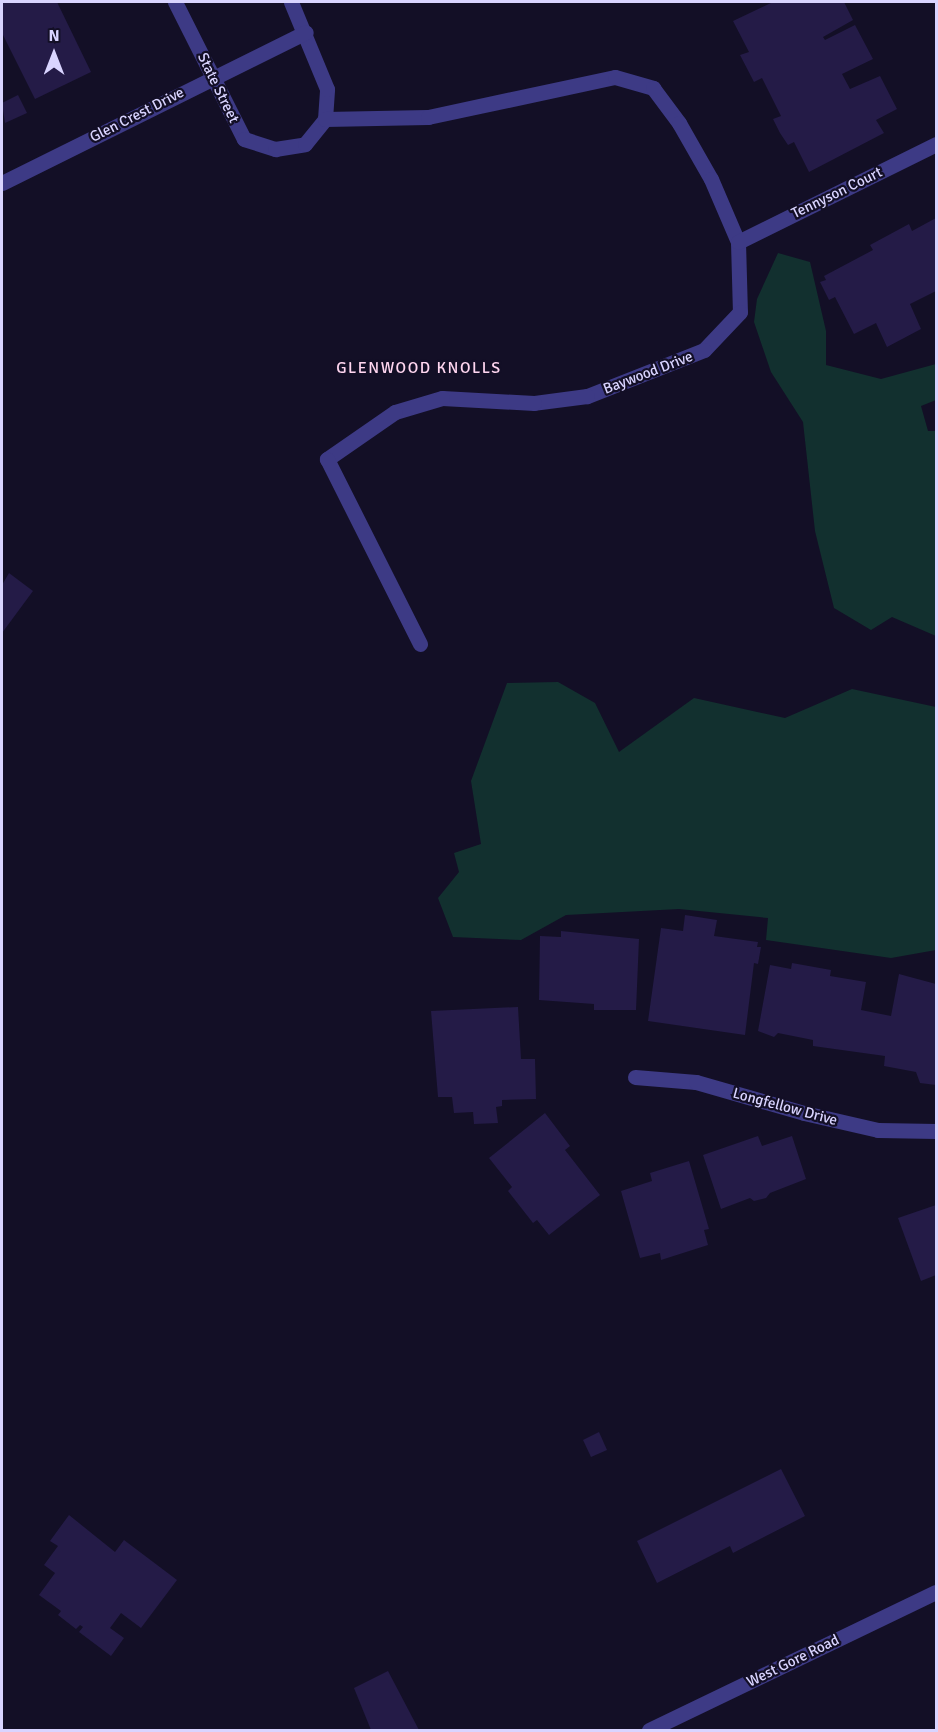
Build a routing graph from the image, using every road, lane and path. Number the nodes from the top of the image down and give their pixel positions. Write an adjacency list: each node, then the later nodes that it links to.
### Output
1 (175, 2): 4 (street, State Street)
2 (291, 2): 3 (street)
3 (306, 32): 4 (street, Glen Crest Drive); 5 (street)
4 (212, 77): 5 (street, State Street); 7 (street, Glen Crest Drive)
5 (325, 119): 8 (street, Baywood Drive)
6 (936, 144): 8 (street, Tennyson Court)
7 (2, 183)
8 (738, 242): 9 (street, Baywood Drive)
9 (420, 644)
10 (635, 1077): 11 (street, Longfellow Drive)
11 (936, 1131)
12 (936, 1592): 13 (street, West Gore Road)
13 (649, 1731)

